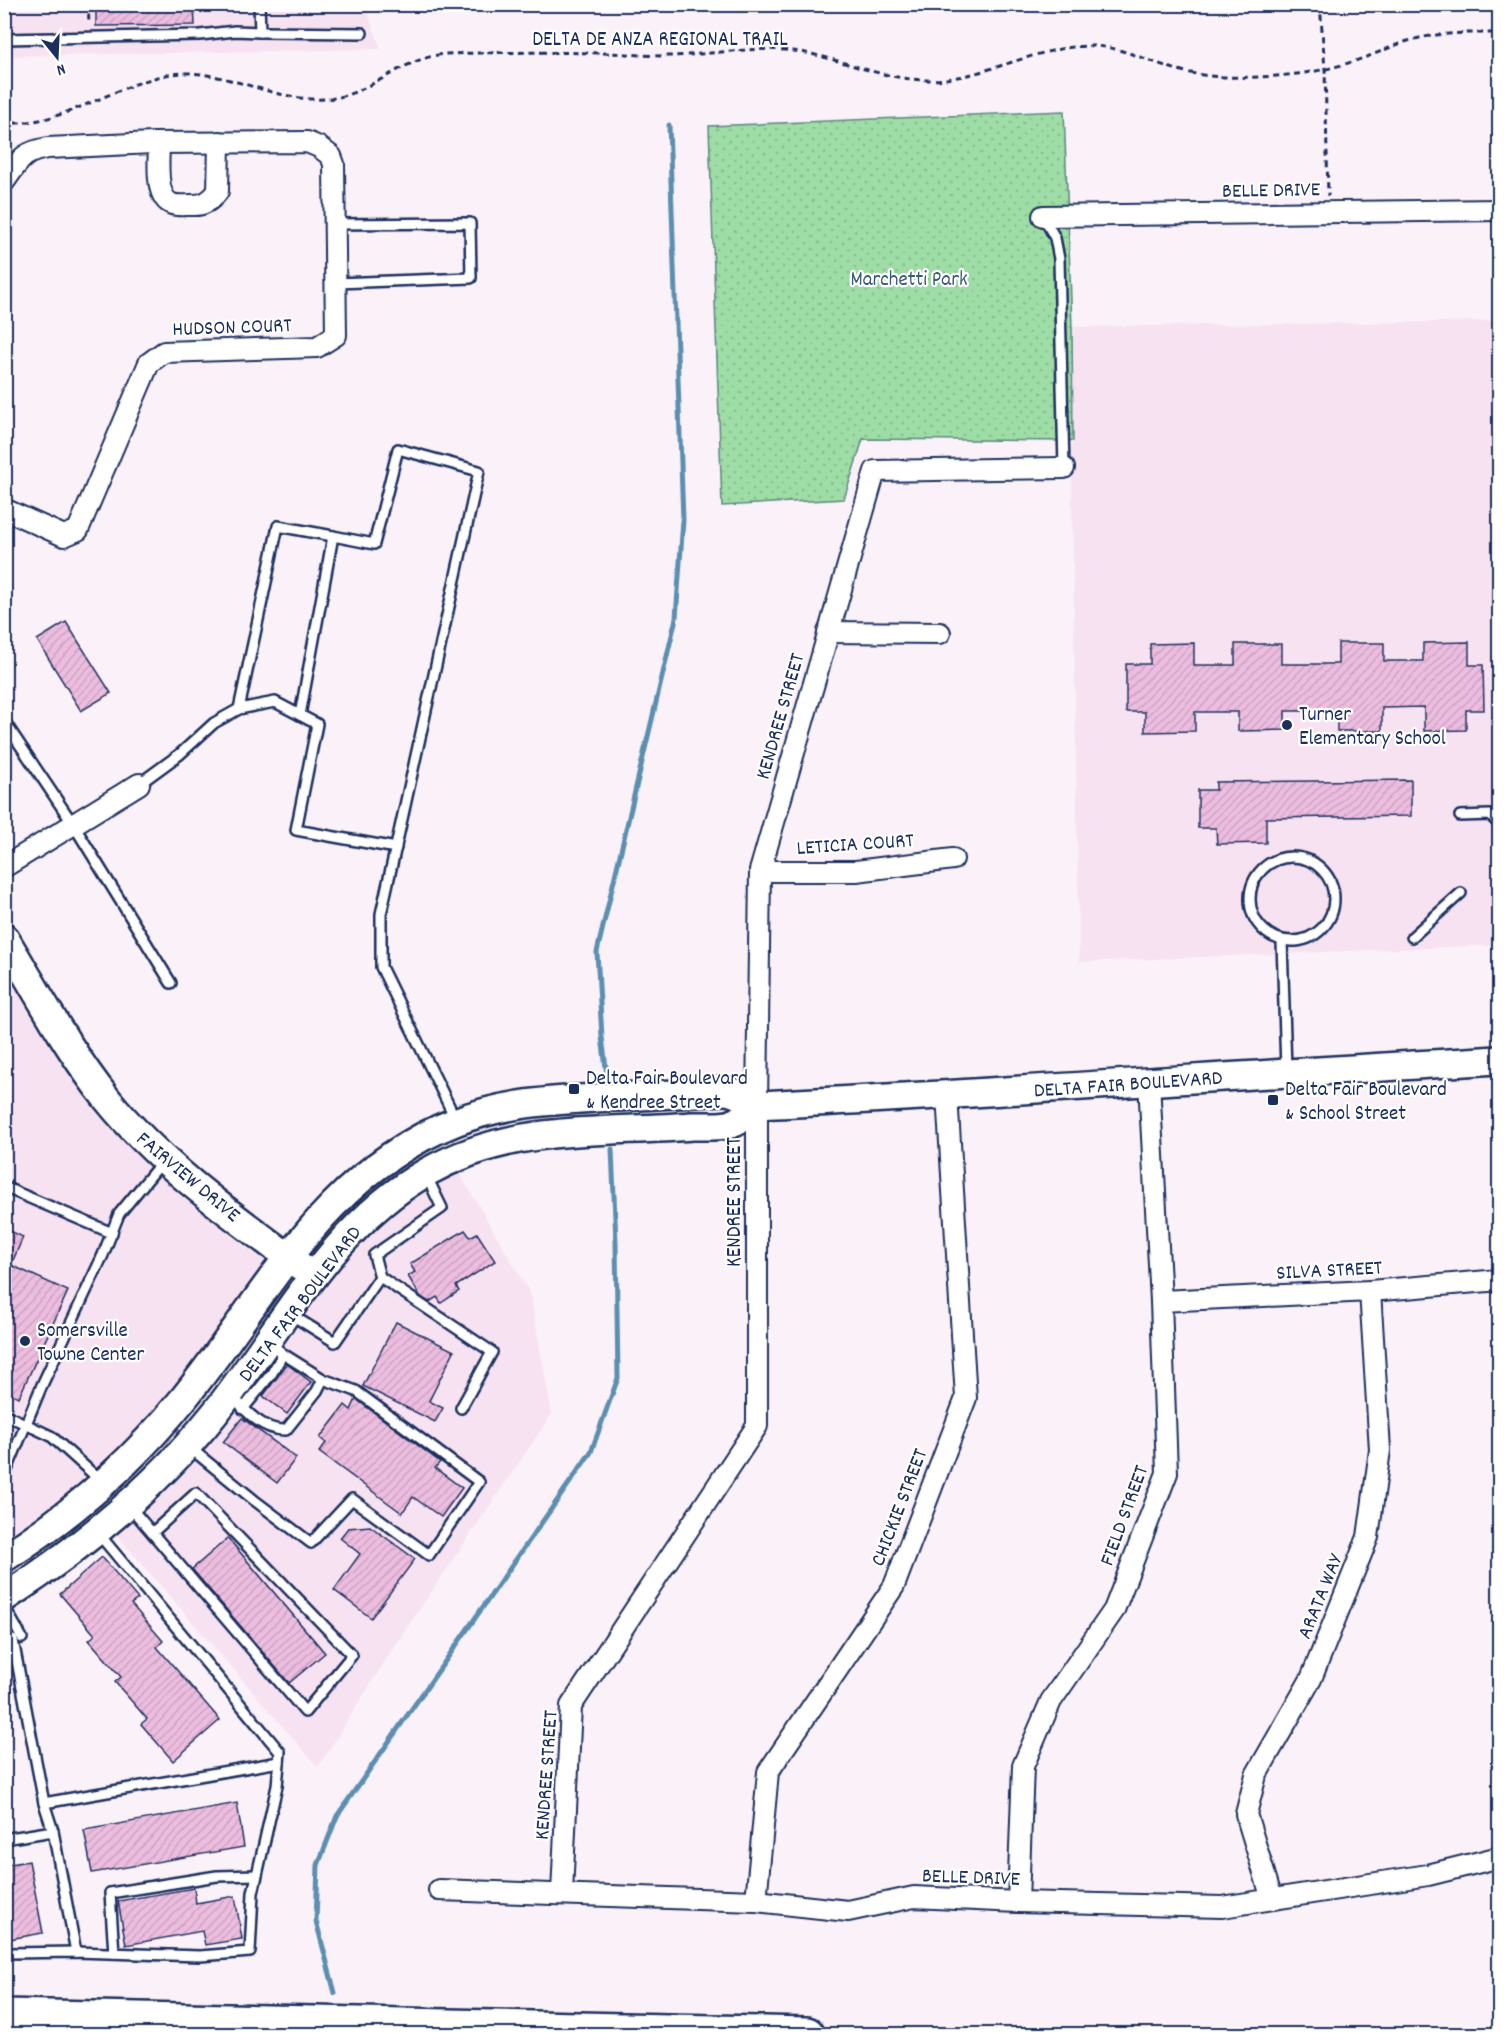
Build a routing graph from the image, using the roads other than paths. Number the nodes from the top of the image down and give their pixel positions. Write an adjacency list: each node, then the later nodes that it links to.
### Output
1 (260, 4): 2 (lane)
2 (260, 32): 3 (lane); 4 (lane)
3 (362, 33)
4 (4, 39)
5 (219, 142): 6 (street); 6 (street); 10 (street, HUDSON COURT)
6 (159, 143): 7 (street)
7 (4, 182)
8 (1500, 210): 9 (street, BELLE DRIVE)
9 (1043, 216): 12 (lane)
10 (335, 224): 11 (street, HUDSON COURT); 11 (lane)
11 (336, 283): 13 (street, HUDSON COURT)
12 (1064, 468): 15 (street, KENDREE STREET)
13 (4, 509)
14 (333, 536): 17 (lane); 18 (lane); 24 (lane)
15 (828, 632): 16 (street); 27 (street, KENDREE STREET)
16 (940, 633)
17 (239, 709): 18 (lane); 20 (lane)
18 (300, 715): 24 (lane)
19 (4, 721): 22 (lane)
20 (140, 784): 22 (street)
21 (1460, 816): 23 (lane)
22 (73, 824): 26 (street); 32 (lane)
23 (1500, 825)
24 (396, 848): 38 (lane)
25 (953, 859): 27 (street, LETICIA COURT)
26 (4, 867)
27 (760, 871): 37 (street, KENDREE STREET)
28 (1461, 893): 30 (lane)
29 (4, 937): 39 (main road, FAIRVIEW DRIVE)
30 (1412, 937)
31 (1282, 941): 31 (lane); 34 (lane)
32 (171, 983)
33 (1500, 1060): 34 (main road, DELTA FAIR BOULEVARD)
34 (1286, 1072): 35 (main road, DELTA FAIR BOULEVARD)
35 (1149, 1082): 36 (main road, DELTA FAIR BOULEVARD); 48 (street, FIELD STREET)
36 (947, 1095): 37 (main road, DELTA FAIR BOULEVARD); 74 (street, CHICKIE STREET)
37 (757, 1105): 38 (main road, DELTA FAIR BOULEVARD); 40 (main road, DELTA FAIR BOULEVARD); 72 (street, KENDREE STREET)
38 (457, 1121): 43 (main road, DELTA FAIR BOULEVARD)
39 (164, 1160): 42 (lane); 43 (main road, FAIRVIEW DRIVE)
40 (425, 1173): 44 (main road, DELTA FAIR BOULEVARD); 45 (lane)
41 (4, 1187): 42 (lane)
42 (112, 1233): 55 (lane)
43 (288, 1257): 44 (main road, FAIRVIEW DRIVE); 58 (main road, DELTA FAIR BOULEVARD)
44 (314, 1276): 49 (main road, DELTA FAIR BOULEVARD)
45 (380, 1277): 49 (lane); 53 (lane)
46 (1500, 1280): 47 (street, SILVA STREET)
47 (1370, 1291): 48 (street, SILVA STREET); 73 (street, ARATA WAY)
48 (1161, 1301): 75 (street, FIELD STREET)
49 (288, 1312): 50 (main road, DELTA FAIR BOULEVARD)
50 (276, 1348): 51 (lane); 52 (main road, DELTA FAIR BOULEVARD)
51 (323, 1379): 52 (lane); 56 (lane)
52 (237, 1401): 56 (main road, DELTA FAIR BOULEVARD)
53 (461, 1407)
54 (4, 1414): 55 (lane)
55 (27, 1424): 57 (lane); 58 (lane)
56 (187, 1446): 59 (main road, DELTA FAIR BOULEVARD)
57 (4, 1477)
58 (103, 1482): 62 (main road, DELTA FAIR BOULEVARD)
59 (128, 1505): 60 (main road, DELTA FAIR BOULEVARD); 61 (lane)
60 (97, 1532): 63 (main road, DELTA FAIR BOULEVARD); 65 (lane)
61 (152, 1533): 61 (lane)
62 (4, 1558)
63 (4, 1598)
64 (4, 1606): 66 (lane)
65 (279, 1762): 66 (lane); 70 (lane)
66 (44, 1803): 67 (lane)
67 (53, 1831): 68 (lane); 76 (lane)
68 (4, 1839)
69 (1500, 1857): 73 (street, BELLE DRIVE)
70 (257, 1875): 78 (lane); 78 (lane)
71 (439, 1890): 72 (street, BELLE DRIVE)
72 (562, 1893): 74 (street, BELLE DRIVE)
73 (1272, 1899): 75 (street, BELLE DRIVE)
74 (756, 1901): 75 (street, BELLE DRIVE)
75 (1018, 1902)
76 (76, 1952): 77 (lane); 78 (lane)
77 (10, 1953)
78 (114, 1953)
79 (4, 2016): 80 (highway)
80 (807, 2034)

